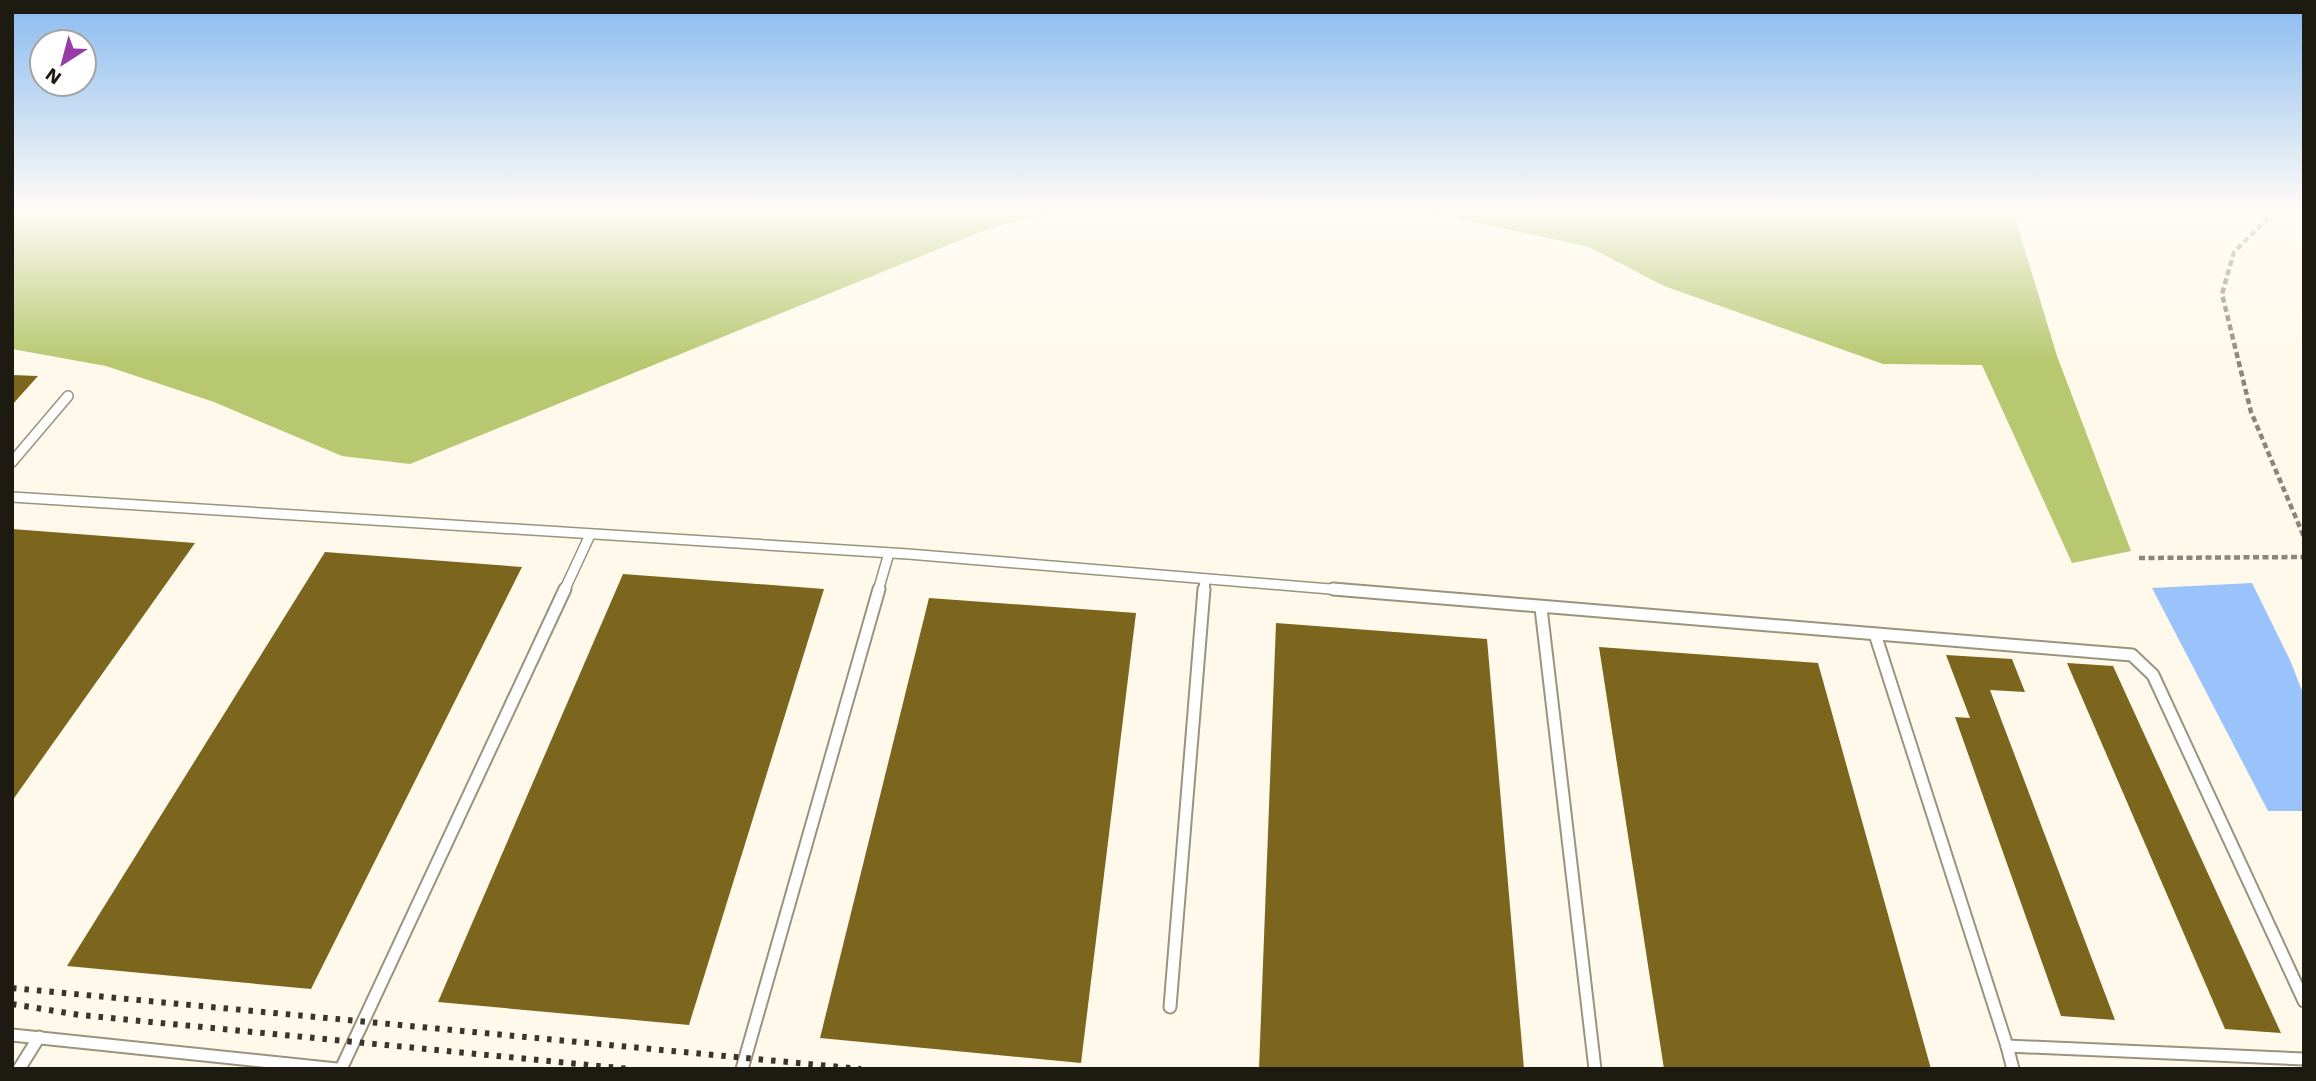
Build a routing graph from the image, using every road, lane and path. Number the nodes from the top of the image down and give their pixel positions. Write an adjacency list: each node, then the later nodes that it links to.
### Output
1 (2231, 261): 6 (path)
2 (68, 396): 3 (lane)
3 (12, 462)
4 (12, 497): 5 (lane)
5 (590, 535): 7 (lane); 20 (lane)
6 (2304, 537)
7 (889, 553): 10 (lane); 21 (lane)
8 (2304, 556): 9 (path)
9 (2139, 558)
10 (1205, 579): 11 (lane); 14 (lane)
11 (1541, 608): 12 (lane); 22 (lane)
12 (1875, 634): 13 (lane); 17 (lane)
13 (2304, 1001)
14 (1170, 1007)
15 (12, 1035): 16 (lane)
16 (39, 1037): 19 (lane); 20 (lane)
17 (2007, 1046): 18 (lane); 23 (lane)
18 (2304, 1059)
19 (19, 1069)
20 (339, 1069)
21 (742, 1069)
22 (1595, 1069)
23 (2013, 1069)

